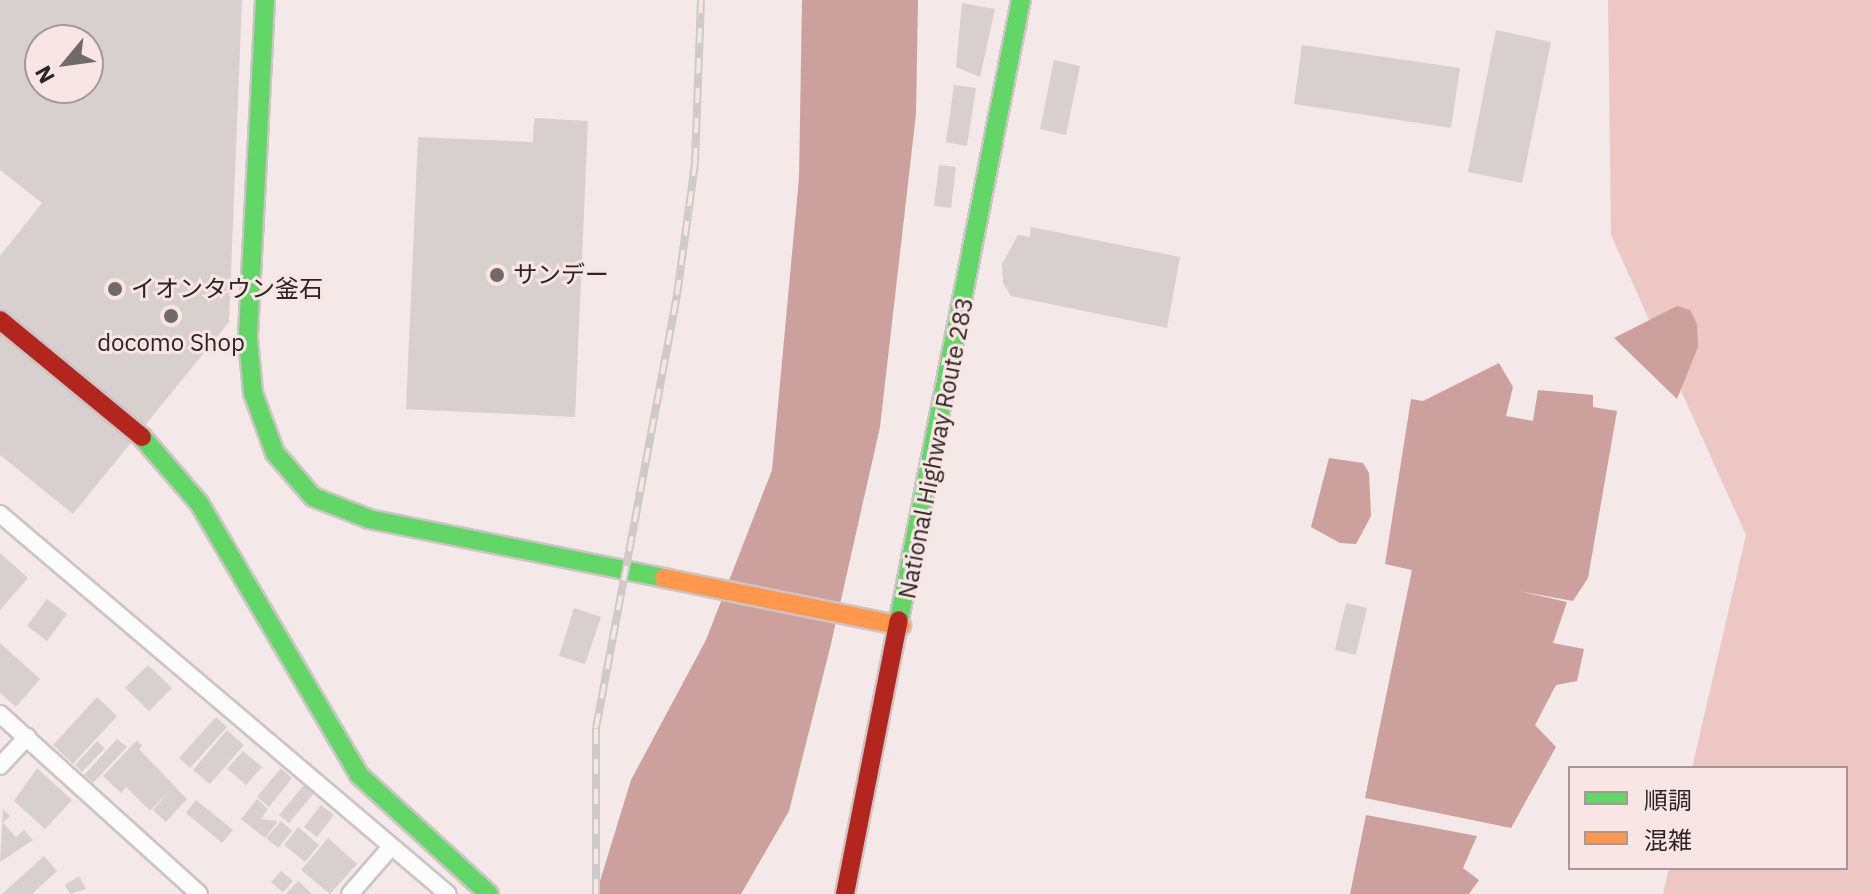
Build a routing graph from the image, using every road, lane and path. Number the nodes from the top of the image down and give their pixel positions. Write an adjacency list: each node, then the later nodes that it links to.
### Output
1 (265, 0): 5 (main road)
2 (1021, 0): 5 (main road, National Highway Route 283)
3 (0, 320): 13 (main road)
4 (0, 514): 9 (street)
5 (901, 626): 14 (main road, National Highway Route 283)
6 (0, 714): 7 (street)
7 (27, 737): 8 (street); 10 (street)
8 (0, 766)
9 (390, 848): 11 (street); 12 (street)
10 (199, 894)
11 (350, 894)
12 (448, 894)
13 (489, 894)
14 (845, 894)

